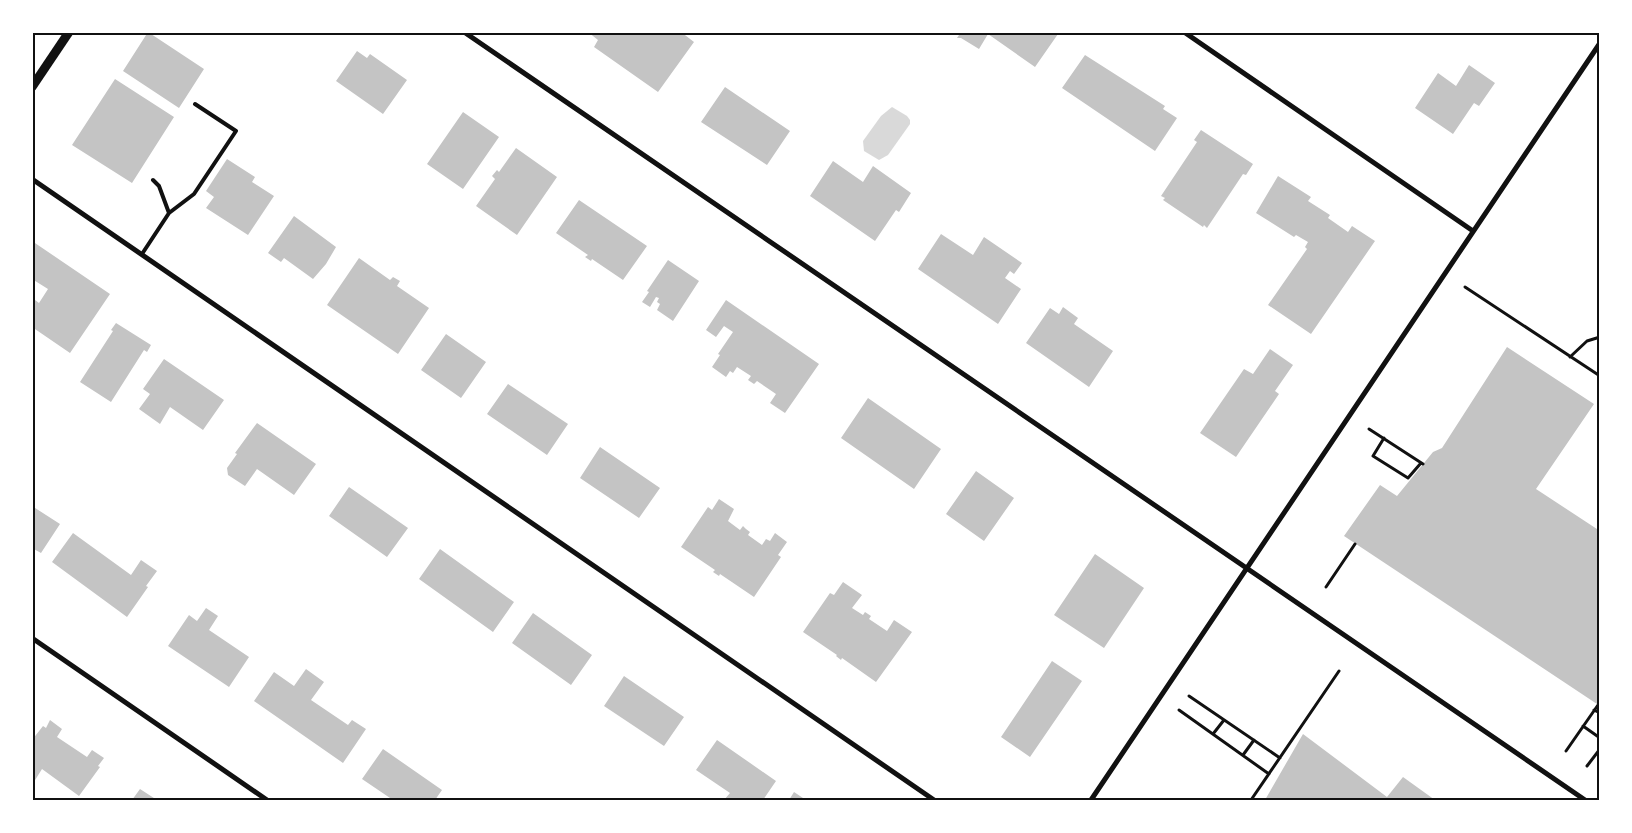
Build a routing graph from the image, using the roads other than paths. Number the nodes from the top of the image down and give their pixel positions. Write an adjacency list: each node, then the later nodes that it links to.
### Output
1 (69, 32): 5 (street)
2 (464, 32): 12 (street)
3 (1184, 32): 10 (street)
4 (1600, 43): 10 (street)
5 (32, 87)
6 (195, 104): 9 (lane)
7 (32, 178): 11 (street)
8 (153, 180): 9 (lane)
9 (168, 213): 11 (lane)
10 (1473, 231): 12 (street)
11 (142, 254): 15 (street)
12 (1247, 568): 16 (street); 17 (street)
13 (32, 638): 14 (street)
14 (267, 800)
15 (934, 800)
16 (1091, 800)
17 (1585, 800)

